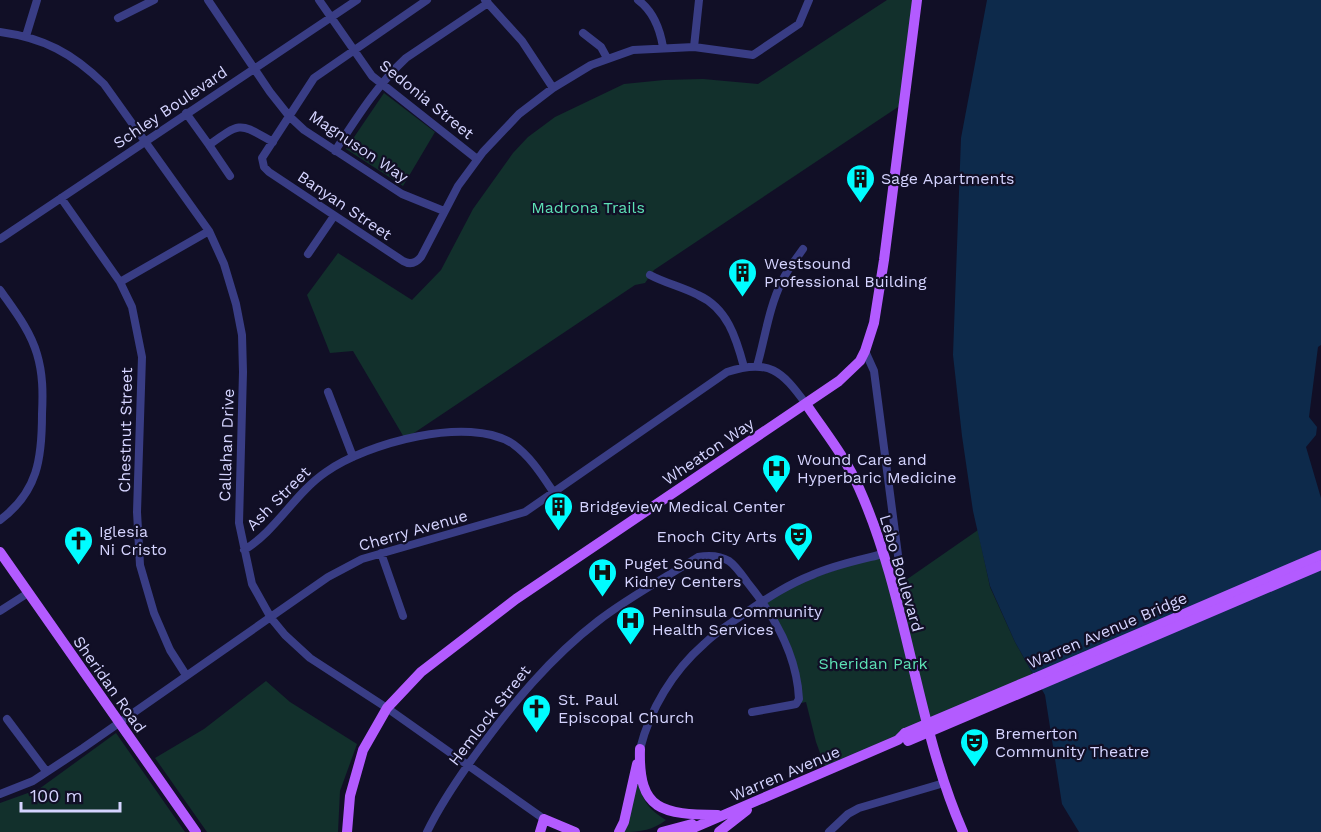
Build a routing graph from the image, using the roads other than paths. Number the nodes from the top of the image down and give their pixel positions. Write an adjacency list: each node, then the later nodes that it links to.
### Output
1 (37, 0): 16 (street)
2 (154, 0): 12 (street)
3 (208, 0): 21 (street, Magnuson Way)
4 (319, 0): 13 (street, Sedonia Street)
5 (357, 0): 13 (street, Schley Boulevard)
6 (428, 0): 19 (street)
7 (638, 0): 17 (street)
8 (699, 0): 18 (street)
9 (809, 0): 18 (street)
10 (917, 0): 42 (main road, Wheaton Way)
11 (486, 2): 22 (street); 23 (street)
12 (118, 18)
13 (331, 18): 19 (street, Sedonia Street); 21 (street, Schley Boulevard)
14 (0, 32): 16 (street, Callahan Drive)
15 (583, 33): 20 (street)
16 (26, 36): 26 (street, Callahan Drive)
17 (663, 47): 18 (street); 20 (street)
18 (694, 47)
19 (353, 51): 22 (street, Sedonia Street); 25 (street)
20 (607, 58): 23 (street)
21 (254, 68): 24 (street, Schley Boulevard); 25 (street, Magnuson Way)
22 (381, 84): 29 (street); 30 (street, Sedonia Street)
23 (553, 88): 30 (street)
24 (186, 113): 26 (street, Schley Boulevard); 28 (street)
25 (289, 116): 27 (street); 29 (street, Magnuson Way)
26 (146, 142): 32 (street, Schley Boulevard); 35 (street, Callahan Drive)
27 (273, 142): 28 (street); 34 (street, Banyan Street)
28 (209, 145): 31 (street)
29 (335, 151): 33 (street, Magnuson Way)
30 (477, 159): 33 (street)
31 (230, 176)
32 (62, 198): 36 (street, Schley Boulevard); 40 (street, Chestnut Street)
33 (444, 211): 34 (street, Banyan Street)
34 (334, 216): 38 (street)
35 (209, 231): 40 (street); 50 (street, Callahan Drive)
36 (0, 238)
37 (802, 249): 43 (street)
38 (308, 254)
39 (650, 275): 44 (street)
40 (120, 282): 62 (street, Chestnut Street)
41 (0, 290): 49 (street)
42 (865, 351): 46 (main road, Wheaton Way); 56 (street)
43 (758, 366): 44 (street, Cherry Avenue); 46 (street, Cherry Avenue)
44 (744, 367): 48 (street, Cherry Avenue)
45 (328, 392): 47 (street)
46 (806, 404): 53 (main road, Lebo Boulevard); 63 (main road, Wheaton Way)
47 (353, 457): 48 (street, Ash Street); 50 (street, Ash Street)
48 (554, 493): 52 (street, Cherry Avenue)
49 (0, 520)
50 (244, 550): 61 (street, Callahan Drive)
51 (0, 552): 57 (main road, Sheridan Road)
52 (381, 553): 60 (street); 61 (street, Cherry Avenue)
53 (883, 554): 56 (main road, Lebo Boulevard); 58 (street)
54 (1321, 555): 67 (main road, Warren Avenue Bridge, bridge)
55 (1321, 565): 67 (main road, Warren Avenue Bridge, bridge)
56 (893, 589): 71 (main road, Lebo Boulevard)
57 (28, 593): 59 (street); 66 (main road, Sheridan Road)
58 (763, 601): 64 (street); 68 (street); 69 (street, Hemlock Street)
59 (0, 611)
60 (403, 616)
61 (271, 618): 62 (street, Cherry Avenue); 63 (street, Callahan Drive)
62 (186, 675): 66 (street, Cherry Avenue)
63 (387, 708): 69 (street, Callahan Drive); 77 (main road, Wheaton Way)
64 (752, 712)
65 (7, 719): 70 (street)
66 (119, 724): 70 (street, Cherry Avenue); 76 (main road, Sheridan Road)
67 (904, 738): 73 (main road, Warren Avenue)
68 (640, 749): 74 (main road); 82 (main road)
69 (468, 764): 75 (street, Callahan Drive); 78 (street, Hemlock Street)
70 (46, 771): 72 (street, Cherry Avenue)
71 (944, 783): 86 (street); 87 (main road, Lebo Boulevard)
72 (0, 794)
73 (761, 800): 74 (main road, Warren Avenue); 85 (main road)
74 (724, 815): 83 (main road); 84 (main road, Warren Avenue)
75 (544, 819): 79 (main road); 80 (main road); 81 (main road)
76 (196, 832)
77 (347, 832)
78 (427, 832)
79 (540, 832)
80 (563, 832)
81 (575, 832)
82 (619, 832)
83 (662, 832)
84 (684, 832)
85 (719, 832)
86 (829, 832)
87 (963, 832)

